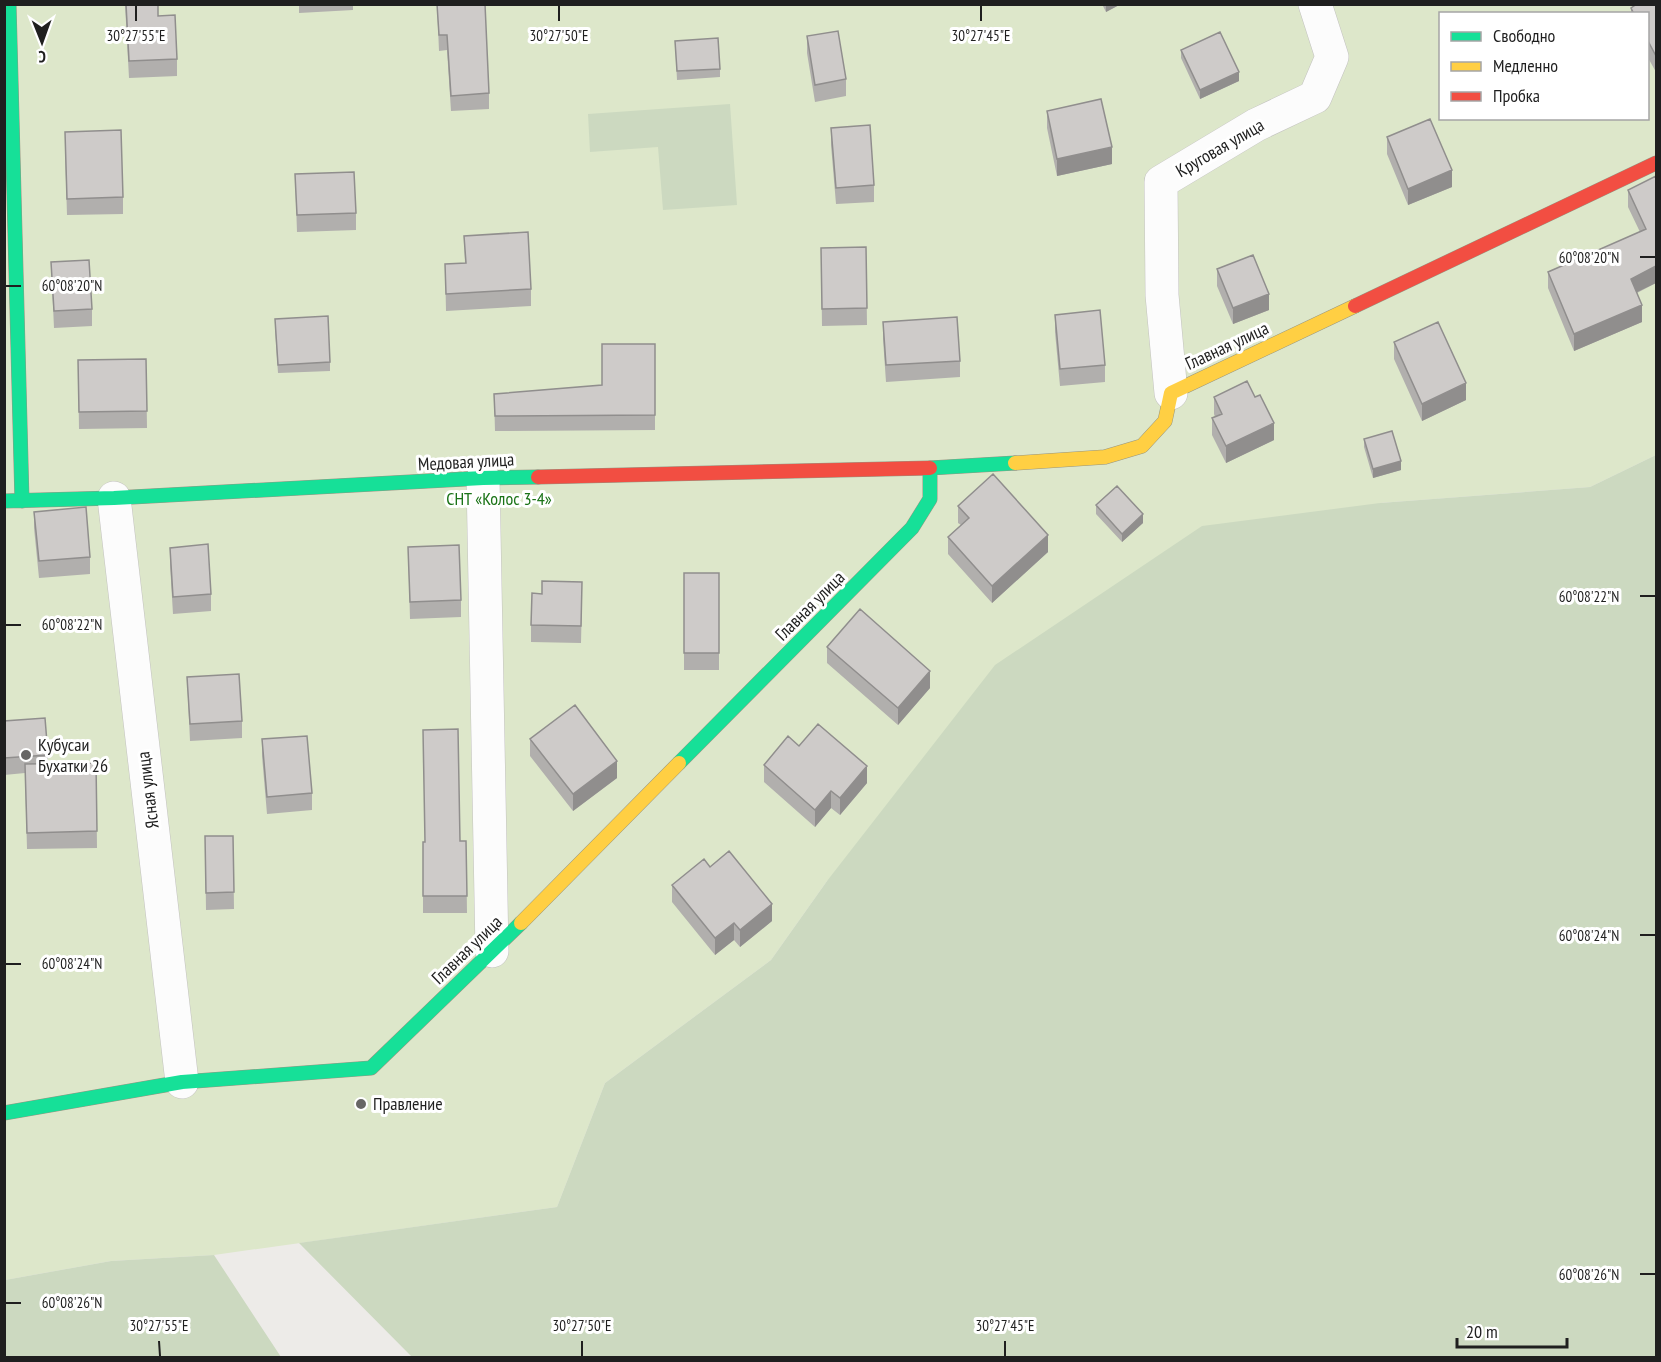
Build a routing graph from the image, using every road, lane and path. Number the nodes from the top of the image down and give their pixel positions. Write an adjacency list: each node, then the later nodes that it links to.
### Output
1 (9, 4): 9 (street)
2 (1314, 4): 4 (street, Круговая улица)
3 (1656, 163): 4 (street, Главная улица)
4 (1171, 393): 5 (street)
5 (930, 468): 6 (street, Медовая улица); 10 (street, Главная улица)
6 (483, 478): 7 (street, Медовая улица); 10 (street)
7 (114, 498): 9 (street, Медовая улица); 11 (street, Ясная улица)
8 (4, 501): 9 (street, Медовая улица)
9 (22, 501)
10 (492, 951): 11 (street, Главная улица)
11 (182, 1082): 12 (street, Главная улица)
12 (4, 1113)

